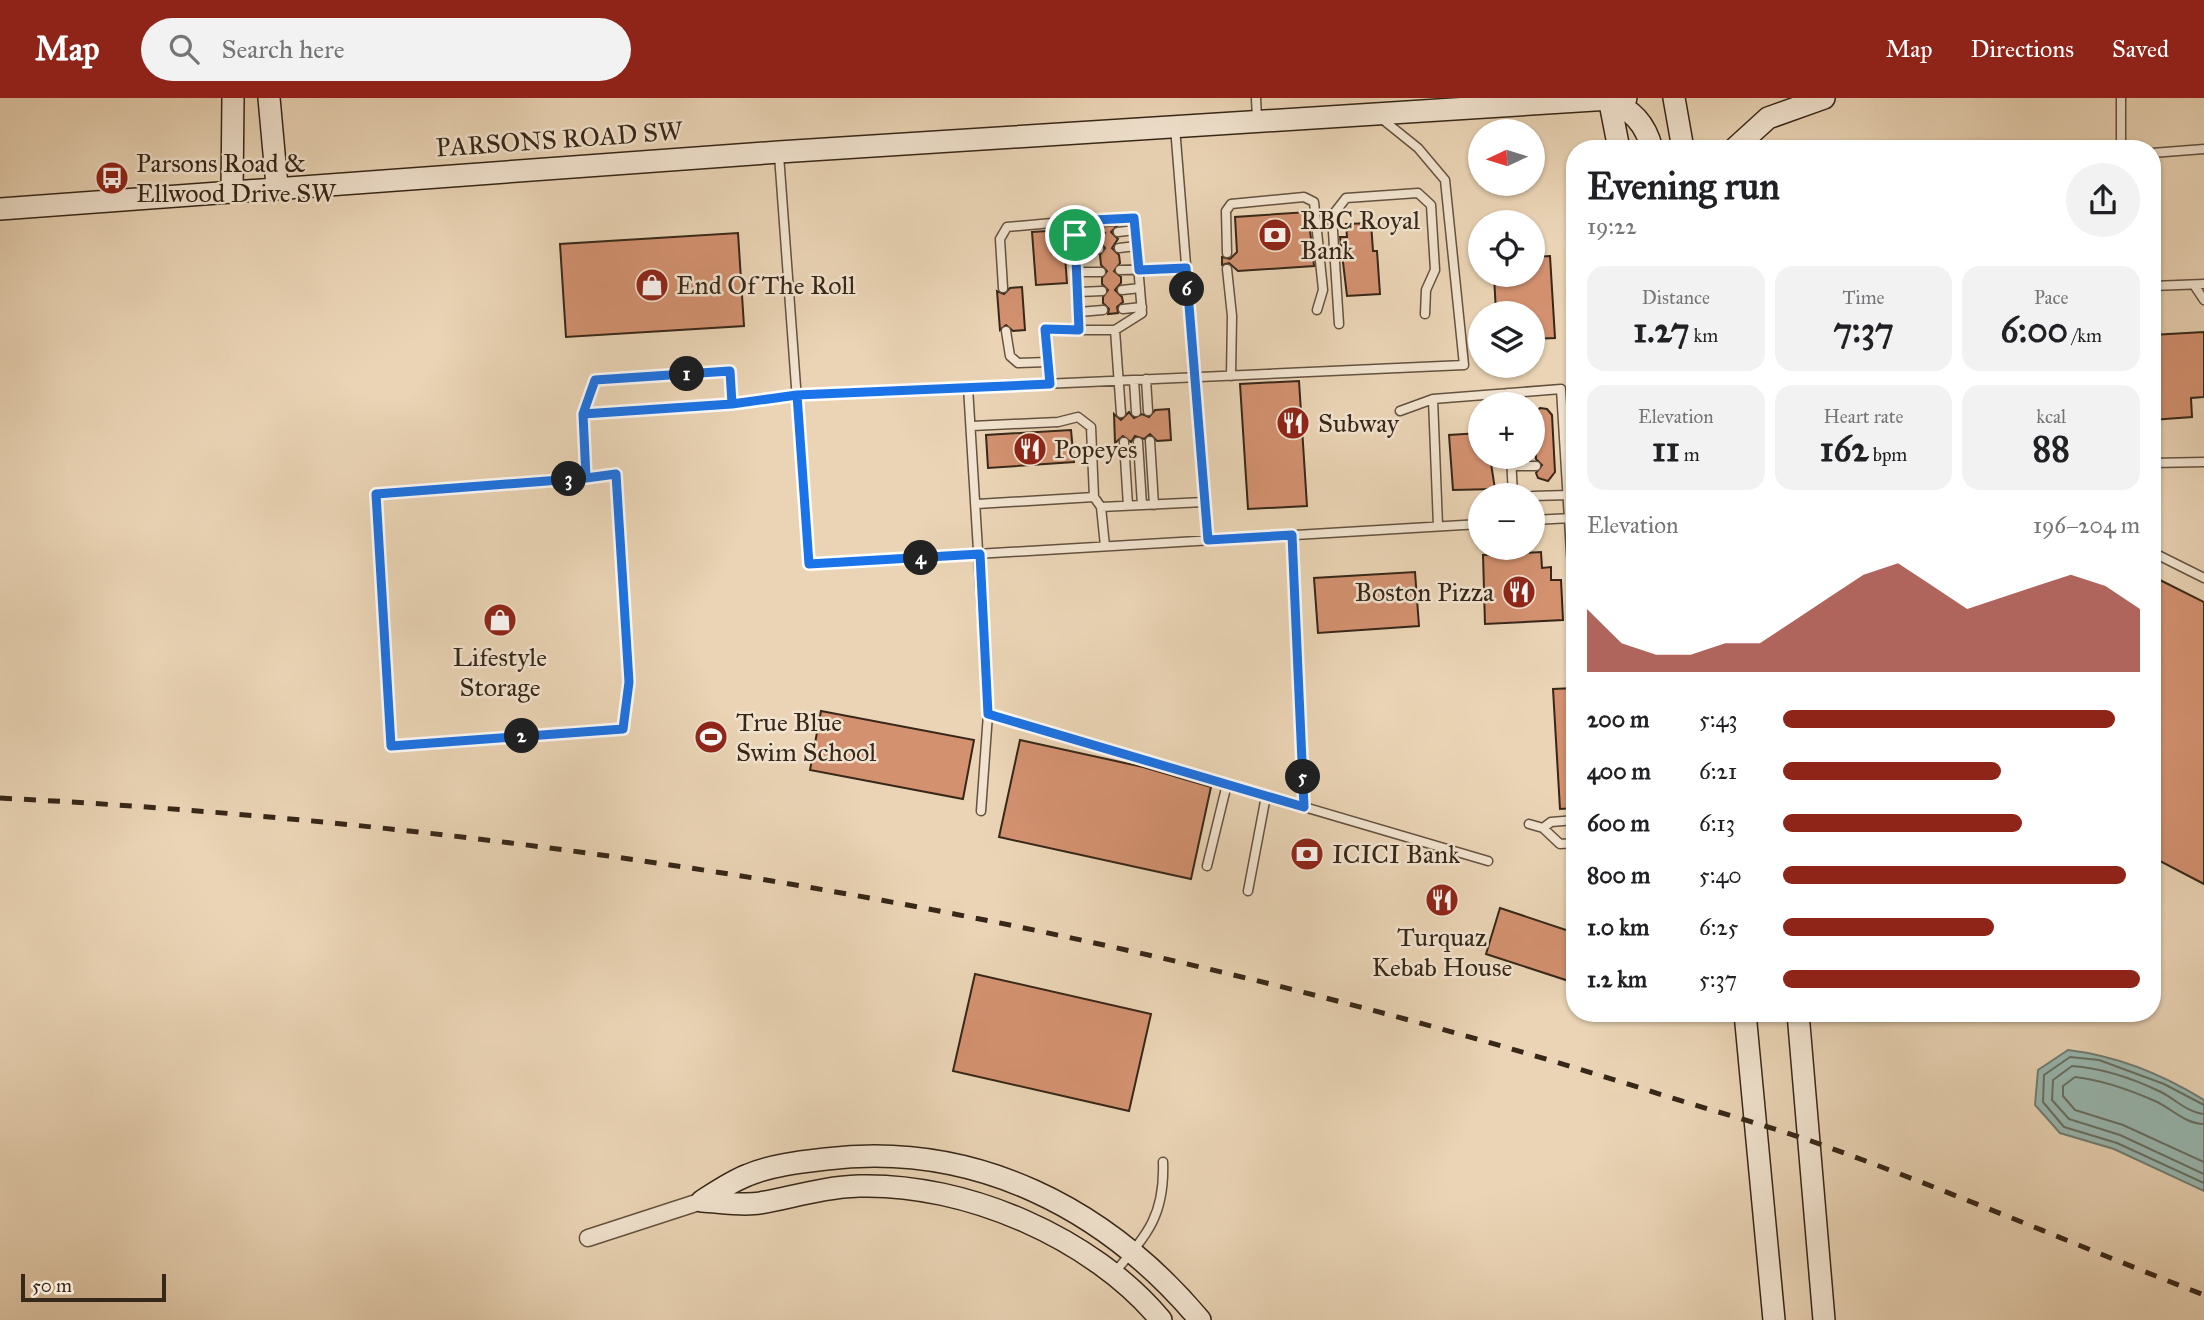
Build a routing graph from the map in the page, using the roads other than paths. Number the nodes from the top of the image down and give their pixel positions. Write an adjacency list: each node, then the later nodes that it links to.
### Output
1 (233, 98): 21 (main road)
2 (269, 98): 20 (main road)
3 (1256, 98): 10 (lane)
4 (1609, 98): 5 (main road, PARSONS ROAD SW); 9 (main road, PARSONS ROAD SW); 12 (main road); 13 (main road)
5 (1626, 98)
6 (1674, 98): 14 (main road)
7 (1824, 98): 15 (main road)
8 (2121, 98): 16 (lane)
9 (1377, 114): 10 (main road, PARSONS ROAD SW); 59 (lane)
10 (1257, 122): 11 (main road, PARSONS ROAD SW)
11 (1175, 127): 18 (main road, PARSONS ROAD SW); 33 (lane)
12 (1617, 140)
13 (1649, 140)
14 (1681, 140)
15 (1744, 140)
16 (2121, 140)
17 (2204, 149): 19 (lane)
18 (779, 152): 20 (main road, PARSONS ROAD SW); 67 (lane)
19 (2161, 152)
20 (277, 186): 21 (main road, PARSONS ROAD SW)
21 (232, 191): 22 (main road, PARSONS ROAD SW)
22 (0, 209)
23 (1074, 221): 24 (lane); 27 (lane); 42 (lane)
24 (1135, 230): 25 (lane); 28 (lane)
25 (1118, 232)
26 (1099, 234): 27 (lane)
27 (1075, 235): 31 (lane)
28 (1136, 246): 29 (lane); 36 (lane)
29 (1119, 248)
30 (1100, 249): 31 (lane)
31 (1076, 250): 37 (lane)
32 (1227, 253): 51 (lane)
33 (1186, 268): 36 (lane); 60 (lane)
34 (1227, 269): 59 (lane)
35 (1120, 270): 36 (lane)
36 (1139, 270): 43 (lane)
37 (1077, 272): 38 (lane); 46 (lane)
38 (1101, 272)
39 (2204, 284): 40 (lane)
40 (2194, 285): 41 (lane); 47 (lane)
41 (2161, 286)
42 (1003, 288)
43 (1140, 288): 44 (lane); 48 (lane)
44 (1122, 290)
45 (1102, 291): 46 (lane)
46 (1078, 292): 52 (lane)
47 (2204, 300)
48 (1142, 307): 49 (lane); 56 (lane)
49 (1123, 309)
50 (1103, 310): 52 (lane)
51 (1317, 310)
52 (1079, 312): 55 (lane)
53 (1425, 314): 54 (lane)
54 (1339, 324)
55 (1079, 330): 56 (lane); 58 (lane)
56 (1115, 330): 62 (lane)
57 (1006, 331): 58 (lane)
58 (1048, 362): 64 (lane)
59 (1231, 376): 60 (lane)
60 (1194, 377): 61 (lane); 90 (lane)
61 (1146, 379): 63 (lane); 71 (lane)
62 (1119, 380): 63 (lane); 64 (lane); 74 (lane)
63 (1134, 380): 73 (lane)
64 (1050, 384): 65 (lane)
65 (968, 387): 67 (lane); 76 (lane)
66 (1521, 392): 78 (lane)
67 (797, 395): 70 (lane); 103 (lane)
68 (1468, 396): 69 (lane)
69 (1433, 399): 72 (lane); 99 (lane)
70 (732, 404): 75 (lane); 75 (lane)
71 (1148, 411)
72 (1400, 411)
73 (1136, 412)
74 (1121, 413)
75 (583, 414): 86 (lane)
76 (972, 426): 89 (lane); 91 (lane)
77 (1553, 436): 78 (lane)
78 (1564, 436): 84 (lane)
79 (1150, 441): 93 (lane)
80 (1124, 442): 94 (lane)
81 (1138, 442): 92 (lane)
82 (2204, 462): 83 (lane)
83 (2161, 463)
84 (1566, 465): 85 (lane)
85 (1555, 466)
86 (586, 478): 86 (lane)
87 (1566, 495): 88 (lane)
88 (1545, 496)
89 (1094, 497): 91 (lane); 95 (lane)
90 (1204, 502): 93 (lane); 101 (lane)
91 (977, 504): 103 (lane)
92 (1142, 505): 93 (lane); 94 (lane)
93 (1154, 505)
94 (1128, 506): 95 (lane)
95 (1101, 507): 102 (lane)
96 (1566, 518): 97 (lane)
97 (1545, 519)
98 (1468, 525): 99 (lane)
99 (1438, 526): 100 (lane)
100 (1292, 535): 101 (lane); 109 (lane)
101 (1208, 540): 102 (lane)
102 (1105, 546): 103 (lane)
103 (980, 554): 106 (lane)
104 (2161, 556): 105 (lane)
105 (2204, 578)
106 (988, 714): 107 (lane); 110 (lane)
107 (1227, 784): 108 (lane); 116 (lane)
108 (1266, 796): 109 (lane); 117 (lane)
109 (1304, 807): 115 (lane)
110 (981, 811)
111 (1566, 821): 113 (lane)
112 (1529, 824): 113 (lane)
113 (1543, 828): 114 (lane)
114 (1566, 844)
115 (1488, 861)
116 (1206, 866)
117 (1248, 891)
118 (1746, 1022): 127 (main road)
119 (1799, 1022): 128 (main road)
120 (1163, 1162): 123 (lane)
121 (702, 1201): 122 (street); 123 (main road); 124 (main road)
122 (588, 1238)
123 (1134, 1251): 124 (lane); 126 (main road)
124 (1113, 1274): 125 (main road)
125 (1161, 1320)
126 (1200, 1320)
127 (1774, 1320)
128 (1825, 1320)

